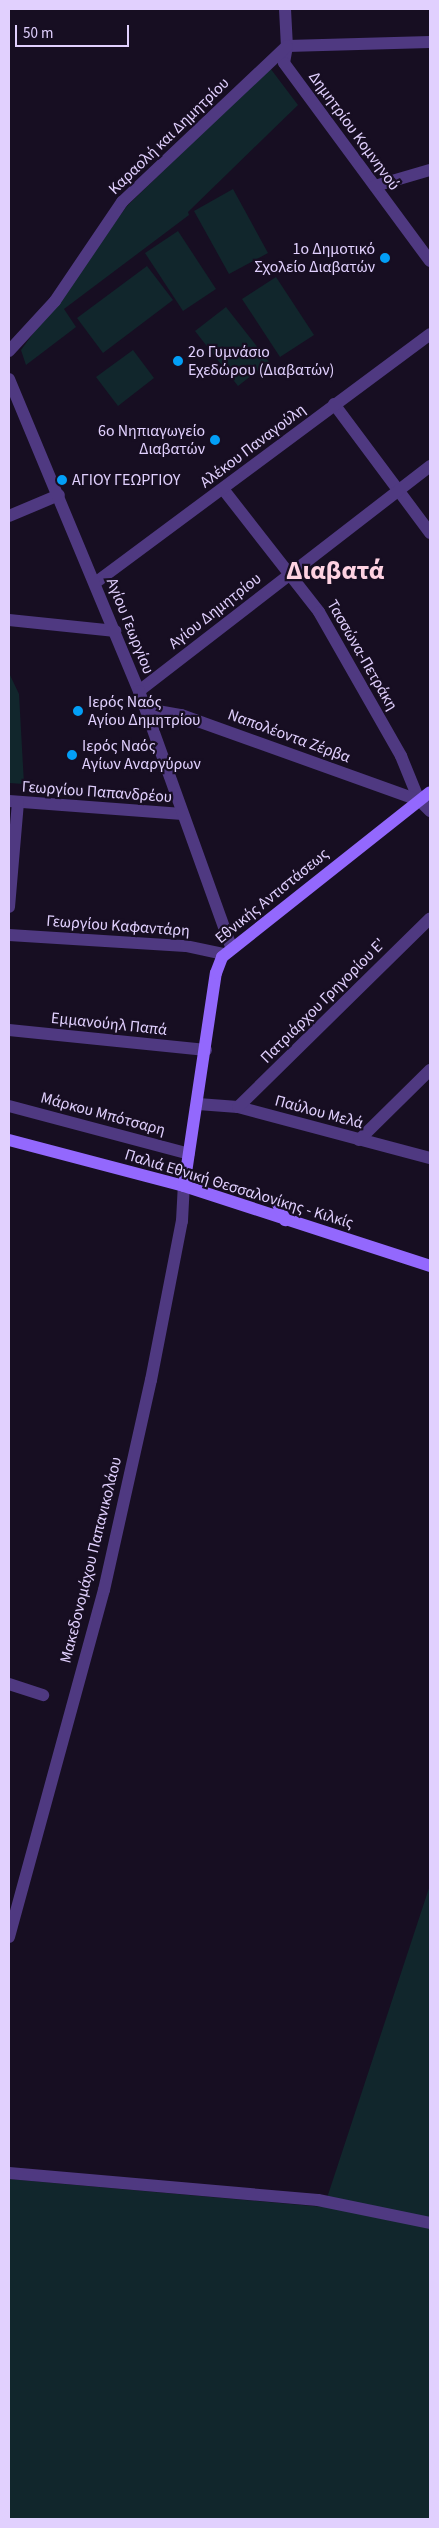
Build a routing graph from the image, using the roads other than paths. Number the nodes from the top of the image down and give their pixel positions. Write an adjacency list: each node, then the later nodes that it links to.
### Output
1 (285, 9): 3 (street, Δημητρίου Κομνηνού)
2 (430, 42): 3 (street)
3 (287, 46): 5 (street, Δημητρίου Κομνηνού); 8 (street, Καραολή και Δημητρίου)
4 (430, 170): 5 (street)
5 (374, 186): 6 (street, Δημητρίου Κομνηνού)
6 (430, 261)
7 (430, 334): 11 (street, Αλέκου Παναγούλη)
8 (9, 351)
9 (9, 378): 10 (street, Αγίου Γεωργίου)
10 (14, 403): 15 (street, Αγίου Γεωργίου)
11 (334, 404): 13 (street, Αλέκου Παναγούλη); 14 (street)
12 (430, 466): 14 (street, Αγίου Δημητρίου)
13 (224, 489): 18 (street, Τασσώνα-Πετράκη); 19 (street, Αλέκου Παναγούλη)
14 (398, 490): 17 (street); 18 (street, Αγίου Δημητρίου)
15 (59, 495): 16 (street); 19 (street, Αγίου Γεωργίου)
16 (9, 516)
17 (430, 533)
18 (291, 573): 22 (street, Αγίου Δημητρίου); 25 (street, Τασσώνα-Πετράκη)
19 (95, 583): 21 (street, Αγίου Γεωργίου)
20 (9, 620): 21 (street)
21 (115, 631): 22 (street, Αγίου Γεωργίου)
22 (139, 692): 23 (street, Αγίου Γεωργίου)
23 (146, 710): 25 (street, Ναπολέοντα Ζέρβα); 28 (street, Αγίου Γεωργίου)
24 (430, 792): 25 (main road, Εθνικής Αντιστάσεως)
25 (419, 800): 27 (street); 32 (main road, Εθνικής Αντιστάσεως)
26 (14, 802): 28 (street, Γεωργίου Παπανδρέου); 29 (street)
27 (430, 811)
28 (184, 814): 32 (street, Αγίου Γεωργίου)
29 (9, 907)
30 (430, 918): 38 (street, Πατριάρχου Γρηγορίου Ε')
31 (9, 935): 32 (street, Γεωργίου Καφαντάρη)
32 (227, 950): 34 (main road, Εθνικής Αντιστάσεως)
33 (9, 1030): 34 (street, Εμμανούηλ Παπά)
34 (206, 1050): 36 (main road, Εθνικής Αντιστάσεως)
35 (430, 1070): 40 (street)
36 (198, 1104): 38 (street, Παύλου Μελά); 41 (main road, Εθνικής Αντιστάσεως)
37 (9, 1106): 41 (street, Μάρκου Μπότσαρη)
38 (238, 1107): 40 (street, Παύλου Μελά)
39 (9, 1140): 44 (main road, Παλιά Εθνική Θεσσαλονίκης - Κιλκίς)
40 (359, 1140): 42 (street, Παύλου Μελά)
41 (189, 1154): 44 (main road, Εθνικής Αντιστάσεως)
42 (430, 1158)
43 (196, 1176): 44 (main road)
44 (184, 1186): 46 (main road, Παλιά Εθνική Θεσσαλονίκης - Κιλκίς); 50 (street, Μακεδονομάχου Παπανικολάου)
45 (277, 1202): 46 (main road)
46 (285, 1220): 47 (main road, Παλιά Εθνική Θεσσαλονίκης - Κιλκίς)
47 (430, 1266)
48 (9, 1684): 49 (street)
49 (42, 1695)
50 (9, 1937)
51 (9, 2174): 52 (street)
52 (430, 2223)

